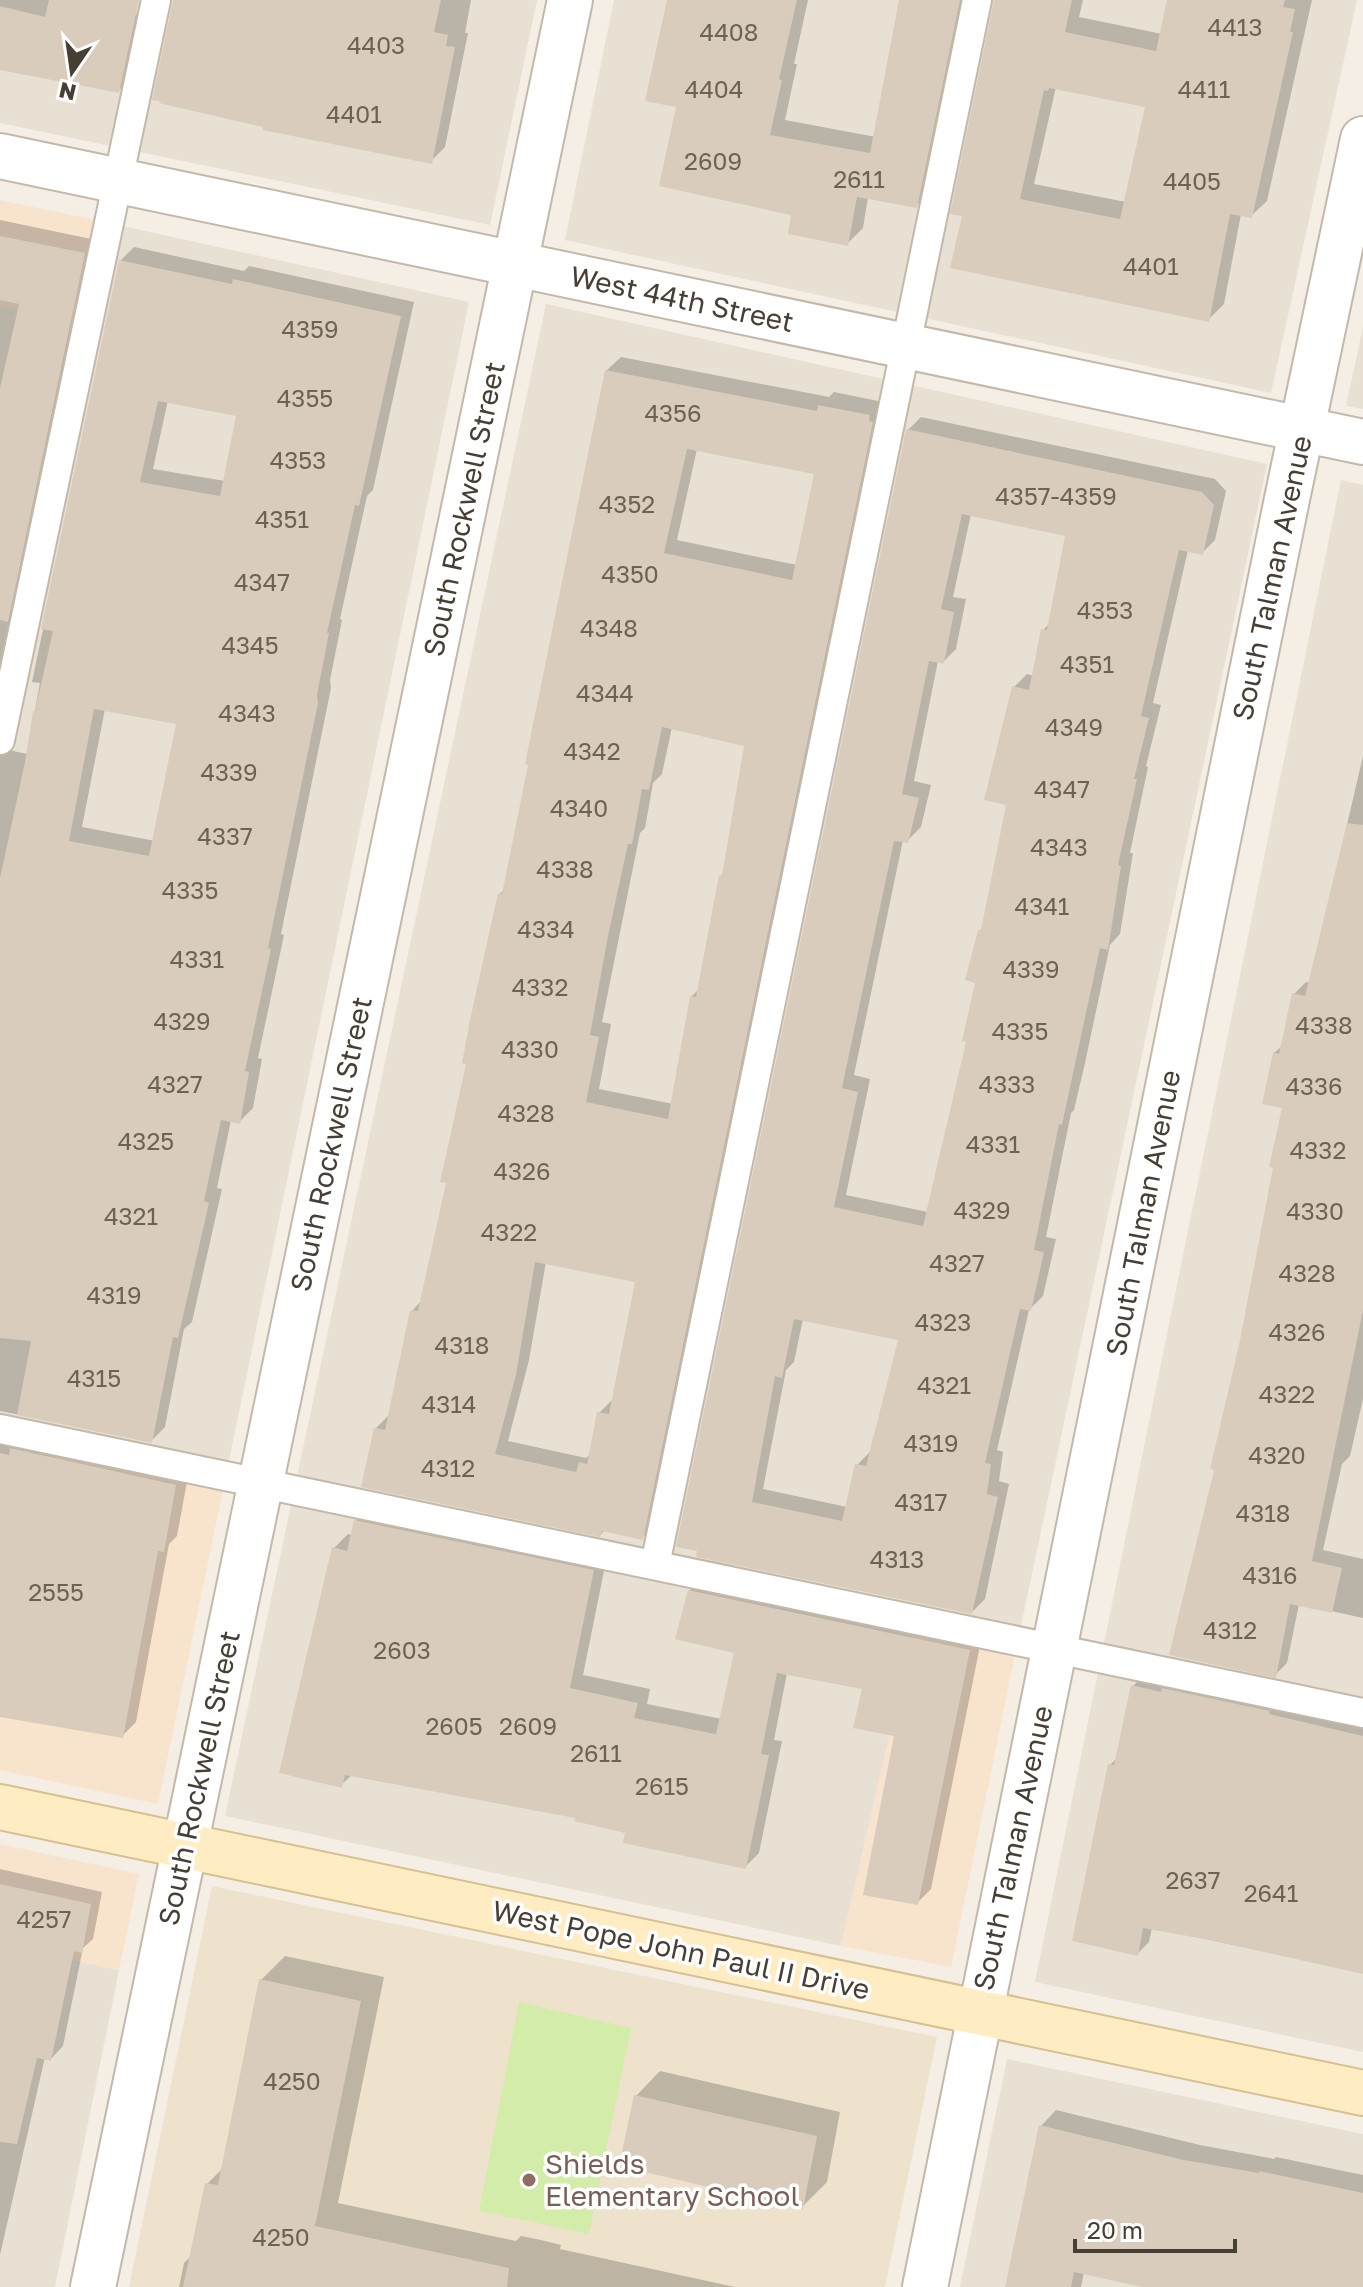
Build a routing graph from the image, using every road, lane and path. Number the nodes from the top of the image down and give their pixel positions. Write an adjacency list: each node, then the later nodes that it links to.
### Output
1 (156, 0): 6 (lane)
2 (570, 0): 7 (street, South Rockwell Street)
3 (977, 0): 8 (lane)
4 (1363, 139): 9 (street, South Talman Avenue)
5 (0, 156): 6 (street, West 44th Street)
6 (118, 180): 7 (street, West 44th Street); 11 (lane)
7 (515, 264): 8 (street, West 44th Street); 13 (street, South Rockwell Street)
8 (905, 346): 9 (street, West 44th Street); 14 (lane)
9 (1302, 429): 10 (street, West 44th Street); 15 (street, South Talman Avenue)
10 (1363, 442)
11 (0, 740)
12 (0, 1429): 13 (lane)
13 (261, 1483): 14 (lane); 18 (street, South Rockwell Street)
14 (655, 1565): 15 (lane)
15 (1055, 1648): 16 (lane); 19 (street, South Talman Avenue)
16 (1363, 1713)
17 (0, 1807): 18 (street, West Pope John Paul II Drive)
18 (184, 1846): 19 (street, West Pope John Paul II Drive); 21 (street, South Rockwell Street)
19 (979, 2013): 20 (street, West Pope John Paul II Drive); 22 (street, South Talman Avenue)
20 (1363, 2093)
21 (93, 2287)
22 (925, 2287)

